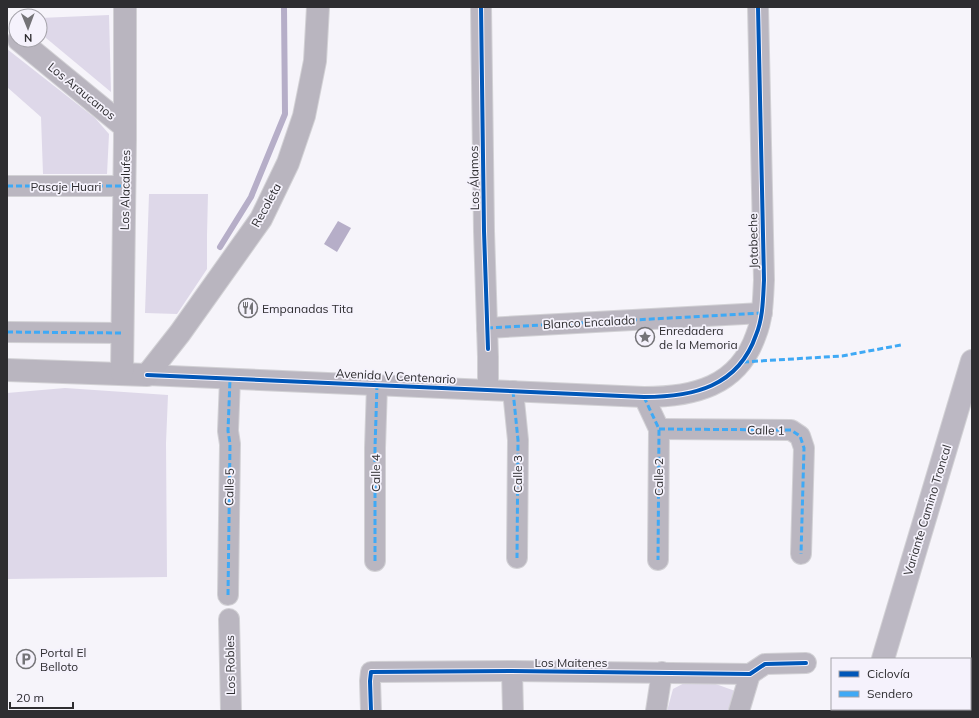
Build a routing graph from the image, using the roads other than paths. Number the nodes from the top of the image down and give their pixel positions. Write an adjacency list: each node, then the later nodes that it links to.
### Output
1 (125, 7): 6 (main road, Los Alacalufes)
2 (318, 7): 17 (main road, Recoleta)
3 (481, 7): 10 (street, Los Álamos)
4 (758, 7): 9 (street, Jotabeche)
5 (29, 48): 6 (main road, Los Araucanos)
6 (126, 127): 8 (main road, Los Alacalufes)
7 (7, 186): 8 (street, Pasaje Huari)
8 (125, 186): 12 (main road, Los Alacalufes)
9 (762, 313): 10 (street, Blanco Encalada); 23 (street, Jotabeche)
10 (487, 328): 21 (street, Los Álamos)
11 (7, 332): 12 (street)
12 (122, 333): 16 (main road, Los Alacalufes)
13 (972, 361): 31 (main road, Variante Camino Troncal)
14 (7, 370): 15 (main road, Avenida V Centenario)
15 (71, 372): 16 (main road, Avenida V Centenario); 18 (main road, Avenida V Centenario)
16 (122, 373): 17 (main road, Avenida V Centenario)
17 (147, 375): 19 (street, Avenida V Centenario)
18 (7, 377)
19 (230, 379): 20 (street, Avenida V Centenario); 29 (street, Calle 5)
20 (377, 385): 21 (street, Avenida V Centenario); 28 (street, Calle 4)
21 (488, 390): 22 (street, Avenida V Centenario)
22 (513, 391): 23 (street, Avenida V Centenario); 26 (street, Calle 3)
23 (644, 397): 24 (street, Calle 2)
24 (660, 429): 25 (street, Calle 1); 27 (street, Calle 2)
25 (801, 554)
26 (517, 558)
27 (658, 560)
28 (375, 561)
29 (228, 595)
30 (229, 619): 36 (street, Los Robles)
31 (883, 658)
32 (806, 663): 35 (street)
33 (512, 671): 34 (street, Los Maitenes); 37 (street, Los Maitenes); 38 (street)
34 (662, 672): 35 (street, Los Maitenes); 39 (street)
35 (750, 674): 40 (street)
36 (231, 711)
37 (371, 711)
38 (513, 711)
39 (656, 711)
40 (739, 711)

